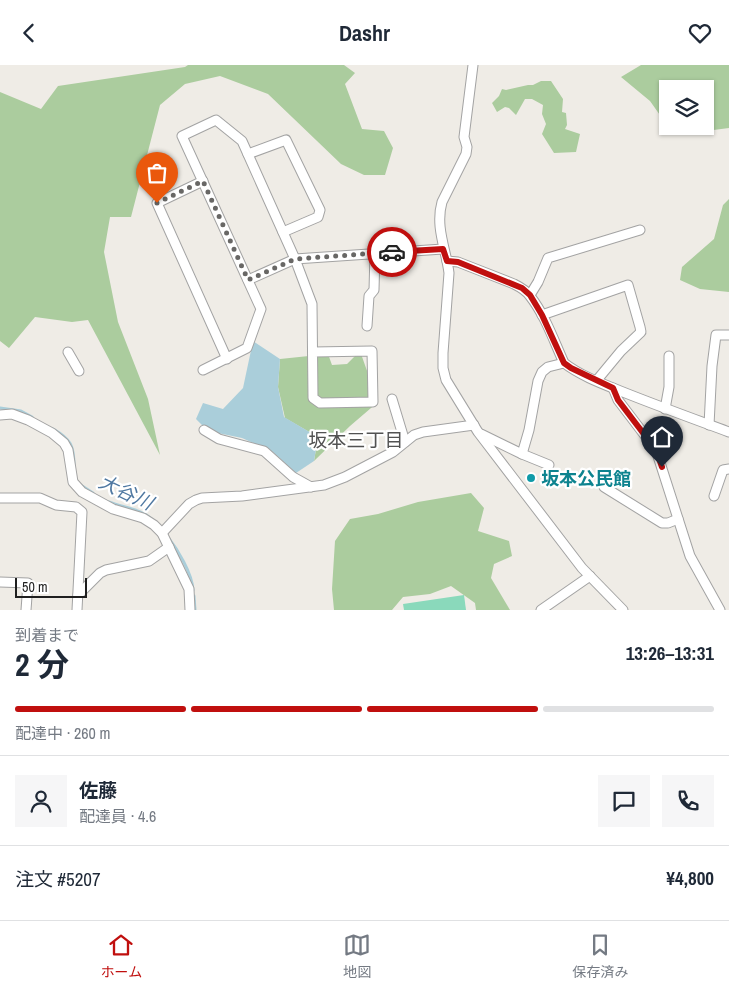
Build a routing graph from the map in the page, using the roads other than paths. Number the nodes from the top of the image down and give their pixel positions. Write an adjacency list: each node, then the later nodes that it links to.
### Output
1 (473, 65): 6 (street)
2 (248, 154): 3 (street); 5 (street); 5 (street)
3 (203, 181): 10 (street); 18 (street)
4 (640, 230): 11 (street)
5 (283, 232): 8 (street)
6 (443, 249): 7 (street); 9 (street)
7 (375, 253): 8 (street); 13 (street)
8 (295, 259): 10 (street); 16 (street)
9 (447, 261): 11 (street); 28 (street)
10 (248, 280): 18 (street)
11 (530, 295): 12 (street)
12 (542, 315): 19 (street); 22 (street)
13 (367, 327)
14 (729, 335): 27 (street)
15 (68, 352): 20 (street)
16 (313, 352): 16 (street)
17 (669, 356): 25 (street)
18 (227, 359): 21 (street)
19 (564, 363): 22 (street); 32 (street)
20 (79, 371)
21 (203, 371)
22 (597, 381): 23 (street)
23 (613, 388): 25 (street); 41 (street)
24 (392, 399): 31 (street)
25 (665, 409): 27 (street)
26 (0, 415): 37 (street)
27 (710, 425): 30 (street)
28 (476, 429): 31 (street); 32 (street); 44 (street)
29 (204, 430): 35 (street)
30 (729, 432)
31 (406, 442): 35 (street)
32 (522, 453): 33 (street)
33 (549, 465)
34 (729, 469): 38 (street)
35 (311, 487): 42 (street)
36 (604, 487): 41 (street)
37 (82, 492): 40 (street); 42 (street)
38 (714, 496)
39 (0, 498): 40 (street)
40 (76, 507): 46 (street)
41 (678, 519): 52 (street)
42 (162, 533): 43 (street)
43 (169, 547): 46 (street); 49 (street)
44 (590, 576): 50 (street); 51 (street)
45 (0, 582): 47 (street)
46 (78, 595): 48 (street)
47 (26, 610)
48 (77, 610)
49 (190, 610)
50 (541, 610)
51 (623, 610)
52 (720, 610)

